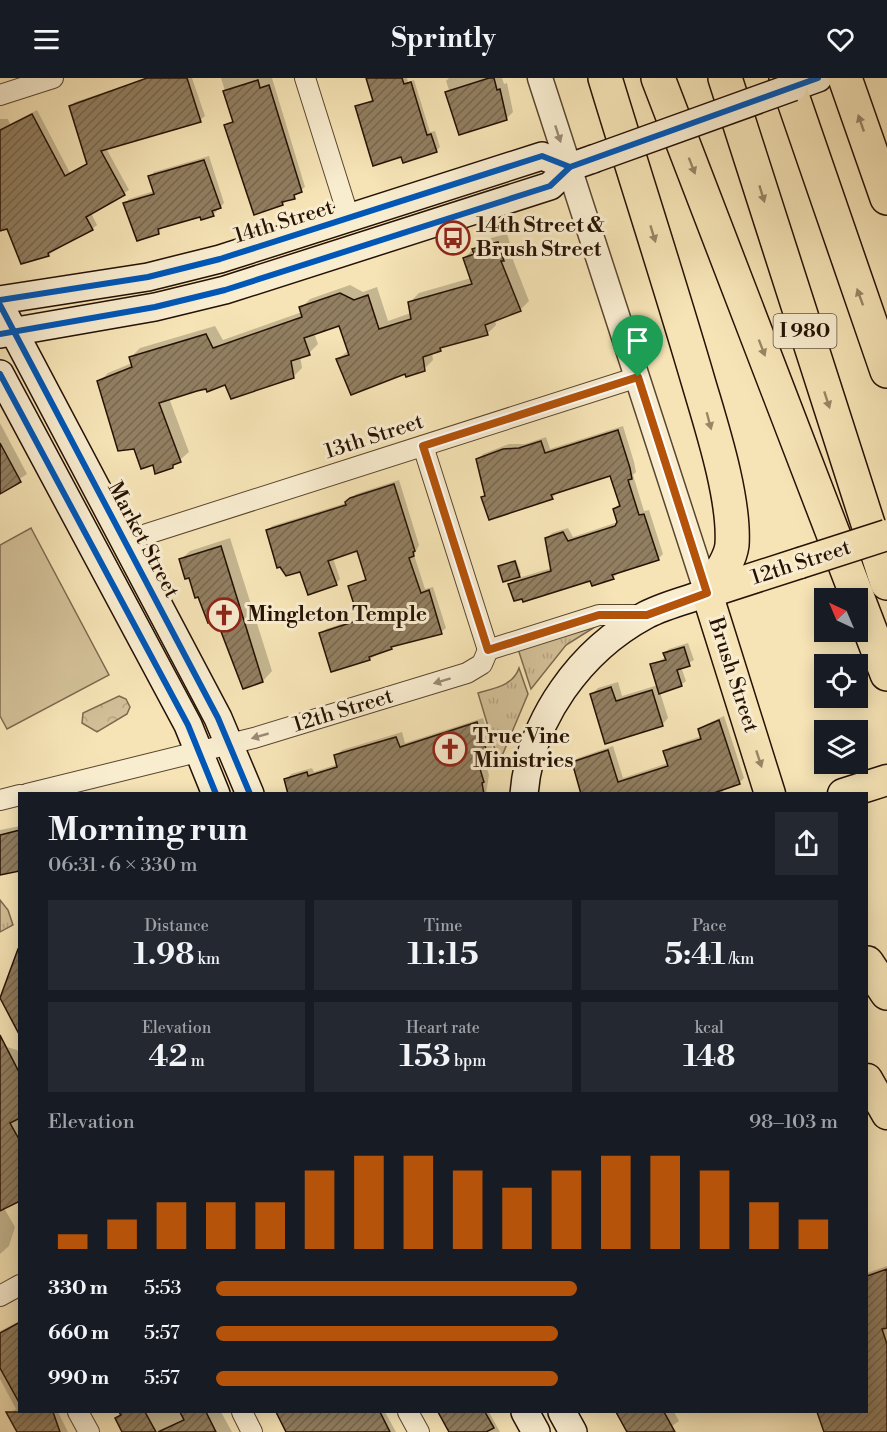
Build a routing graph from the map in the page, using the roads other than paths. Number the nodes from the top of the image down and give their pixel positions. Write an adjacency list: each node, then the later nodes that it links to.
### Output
1 (53, 78): 10 (street)
2 (305, 78): 13 (street)
3 (540, 78): 11 (street, Brush Street, one-way to 11)
4 (605, 78): 24 (highway, one-way to 24)
5 (658, 78): 27 (highway, one-way to 27)
6 (725, 78): 23 (highway, I 980, one-way to 23)
7 (786, 78): 17 (highway, I 980, one-way to 7)
8 (818, 78): 11 (main road, bridge)
9 (845, 78): 12 (highway, one-way to 9)
10 (0, 95)
11 (581, 163): 13 (main road, 14th Street); 16 (main road); 19 (street, Brush Street)
12 (887, 198)
13 (349, 218): 14 (main road, 14th Street)
14 (0, 300)
15 (0, 305): 16 (main road, Market Street)
16 (7, 333): 22 (main road, Market Street)
17 (887, 371)
18 (0, 375): 29 (main road)
19 (638, 377): 20 (street, 13th Street); 24 (street, Brush Street)
20 (423, 446): 22 (street, 13th Street); 26 (street)
21 (887, 535): 24 (main road, 12th Street, bridge)
22 (125, 541): 28 (main road, Market Street)
23 (887, 583)
24 (707, 593): 25 (main road, 12th Street); 35 (main road, Brush Street, one-way to 35)
25 (647, 615): 26 (street, 12th Street); 34 (main road, 12th Street)
26 (488, 650): 28 (street, 12th Street, one-way to 28)
27 (887, 674)
28 (230, 744): 29 (street, 12th Street); 33 (main road, Market Street)
29 (200, 751): 31 (street, 12th Street); 32 (main road)
30 (887, 780): 36 (main road)
31 (35, 792)
32 (215, 792)
33 (249, 792)
34 (524, 792)
35 (769, 792)
36 (849, 792)
37 (18, 796): 38 (street)
38 (0, 800)
39 (868, 964): 40 (highway)
40 (887, 993)
41 (868, 1080): 42 (main road)
42 (887, 1114)
43 (18, 1286): 44 (street)
44 (0, 1296)
45 (79, 1413): 50 (street)
46 (242, 1413): 51 (street)
47 (409, 1413): 52 (street)
48 (526, 1413): 53 (main road)
49 (563, 1413): 54 (main road)
50 (89, 1432)
51 (252, 1432)
52 (419, 1432)
53 (536, 1432)
54 (573, 1432)

